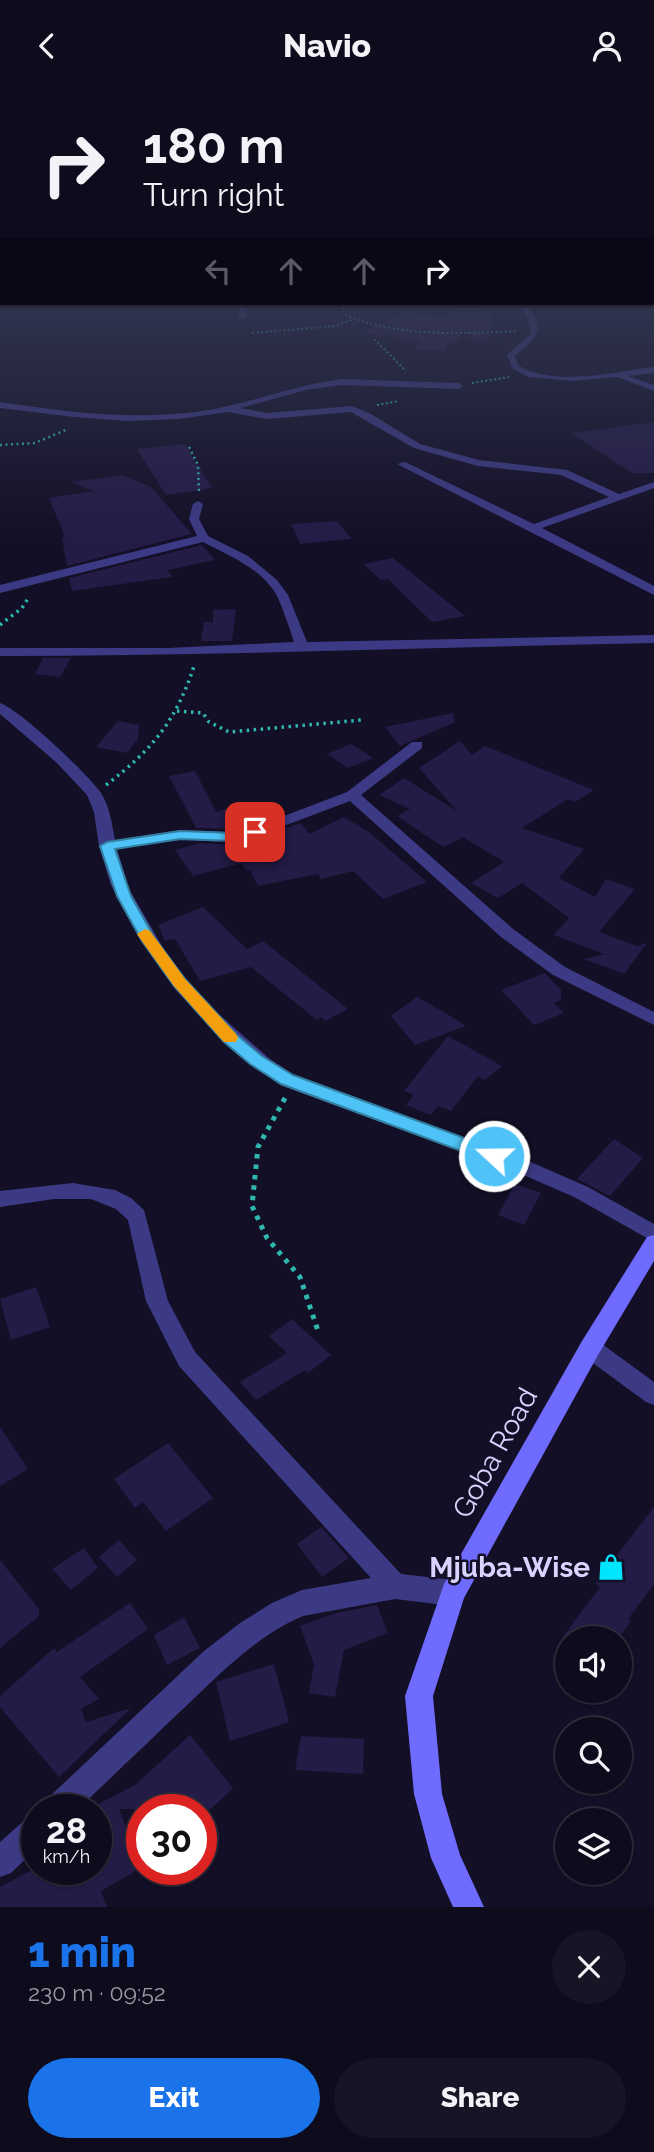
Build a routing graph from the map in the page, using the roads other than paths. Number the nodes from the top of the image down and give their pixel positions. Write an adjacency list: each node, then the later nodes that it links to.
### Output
1 (515, 368): 3 (street)
2 (654, 370): 3 (street)
3 (618, 375): 5 (street)
4 (459, 386): 7 (street)
5 (654, 388)
6 (0, 405): 7 (street)
7 (226, 409): 10 (street)
8 (402, 464): 12 (street)
9 (654, 485): 10 (street)
10 (617, 497): 12 (street)
11 (198, 504): 13 (street)
12 (532, 528): 14 (street)
13 (204, 538): 15 (street); 17 (street)
14 (651, 587)
15 (0, 589)
16 (654, 639): 17 (street)
17 (302, 646): 18 (street)
18 (0, 652)
19 (0, 707): 22 (street)
20 (417, 745): 21 (street)
21 (352, 795): 22 (street); 23 (street)
22 (107, 846): 25 (street)
23 (654, 1019)
24 (0, 1199): 29 (street)
25 (654, 1234)
26 (654, 1243): 27 (main road, Goba Road)
27 (590, 1348): 28 (street); 30 (main road, Goba Road)
28 (654, 1395)
29 (395, 1586): 30 (street); 31 (street)
30 (453, 1593): 34 (main road, Goba Road)
31 (73, 1794)
32 (21, 1842): 33 (street)
33 (0, 1861)
34 (469, 1907)

